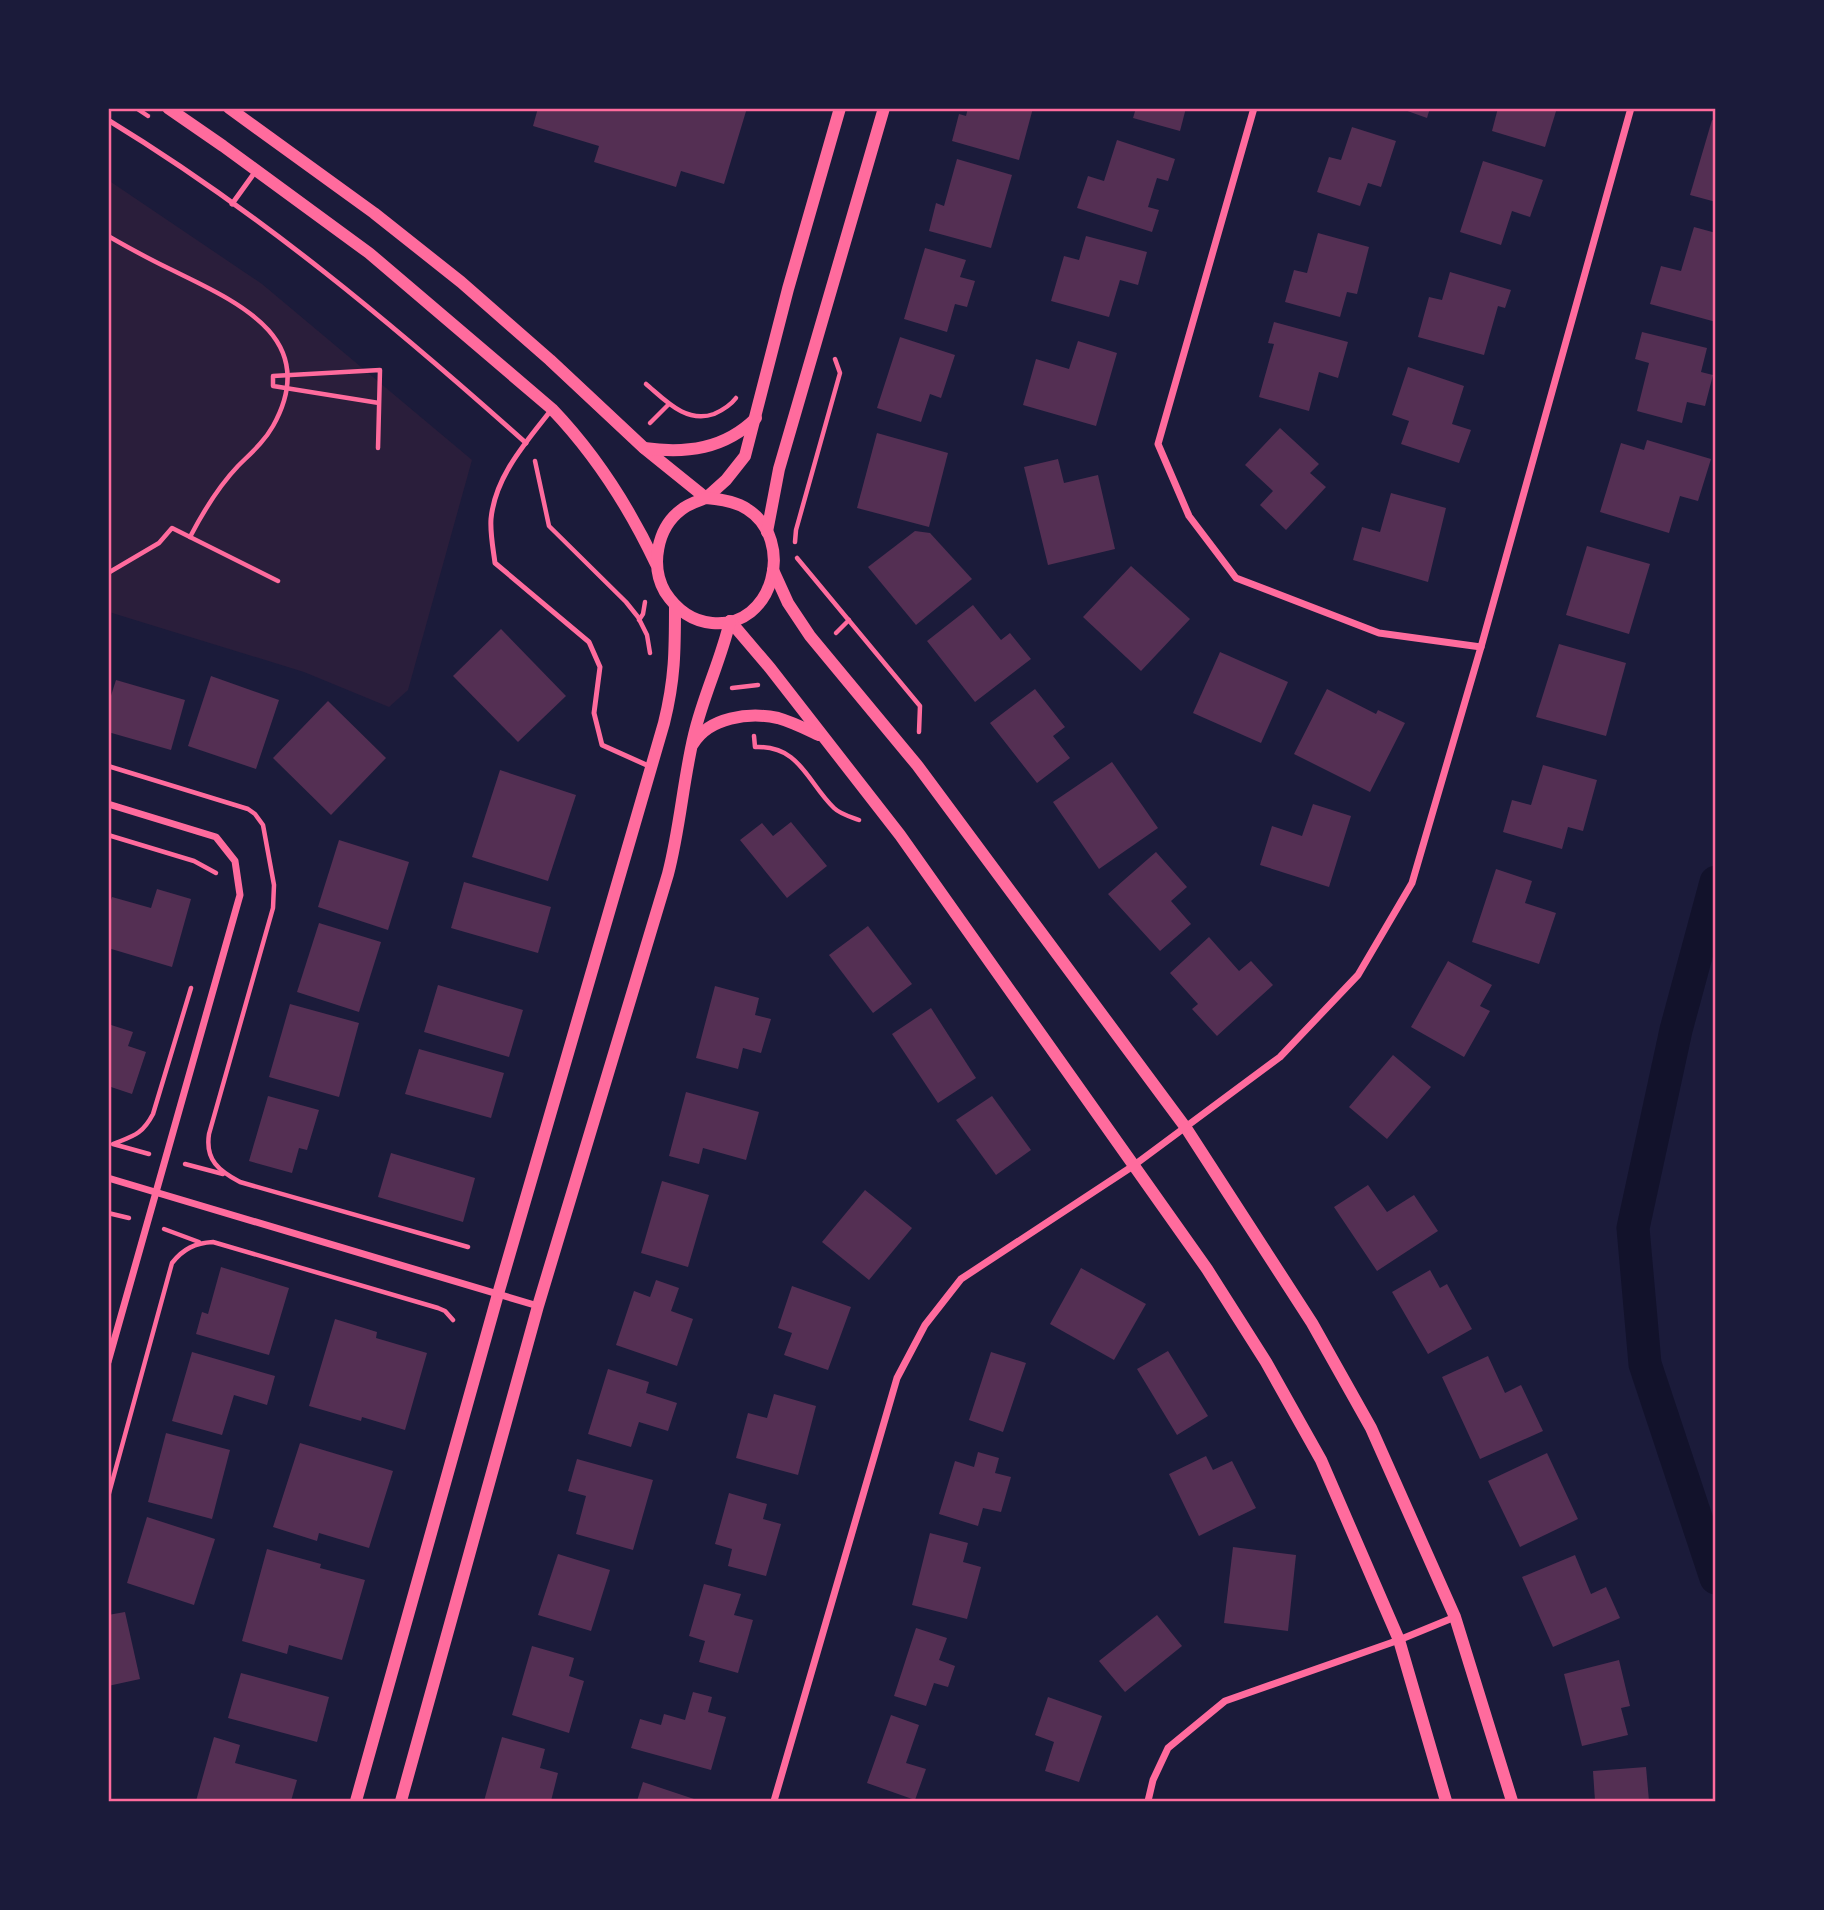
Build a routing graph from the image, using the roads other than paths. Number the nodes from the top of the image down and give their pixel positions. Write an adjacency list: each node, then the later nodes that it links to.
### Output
1 (168, 108): 8 (street)
2 (229, 108): 13 (street)
3 (840, 108): 11 (street)
4 (884, 108): 15 (street)
5 (1254, 108): 20 (street)
6 (1631, 108): 20 (street)
7 (108, 120): 9 (lane)
8 (257, 170): 9 (lane); 10 (street)
9 (232, 204): 12 (lane)
10 (552, 409): 12 (lane); 16 (street)
11 (756, 417): 13 (street); 14 (street)
12 (526, 443): 23 (lane)
13 (644, 448): 14 (street)
14 (706, 498): 15 (street); 16 (street)
15 (768, 533): 17 (street)
16 (656, 564): 18 (street)
17 (773, 570): 19 (street); 25 (street)
18 (675, 606): 19 (street); 23 (street)
19 (730, 621): 21 (street); 22 (street)
20 (1482, 647): 25 (street)
21 (824, 737): 22 (street); 26 (street)
22 (691, 747): 30 (street)
23 (651, 767): 29 (street)
24 (108, 804): 28 (street)
25 (1186, 1128): 26 (street); 32 (street)
26 (1133, 1166): 33 (street); 36 (street)
27 (108, 1178): 28 (street)
28 (158, 1193): 29 (street); 31 (street)
29 (498, 1294): 30 (street); 34 (street)
30 (538, 1306): 35 (street)
31 (108, 1362)
32 (1455, 1617): 33 (street); 39 (street)
33 (1399, 1640): 37 (street); 38 (street)
34 (356, 1801)
35 (401, 1801)
36 (774, 1801)
37 (1148, 1801)
38 (1446, 1801)
39 (1512, 1801)

